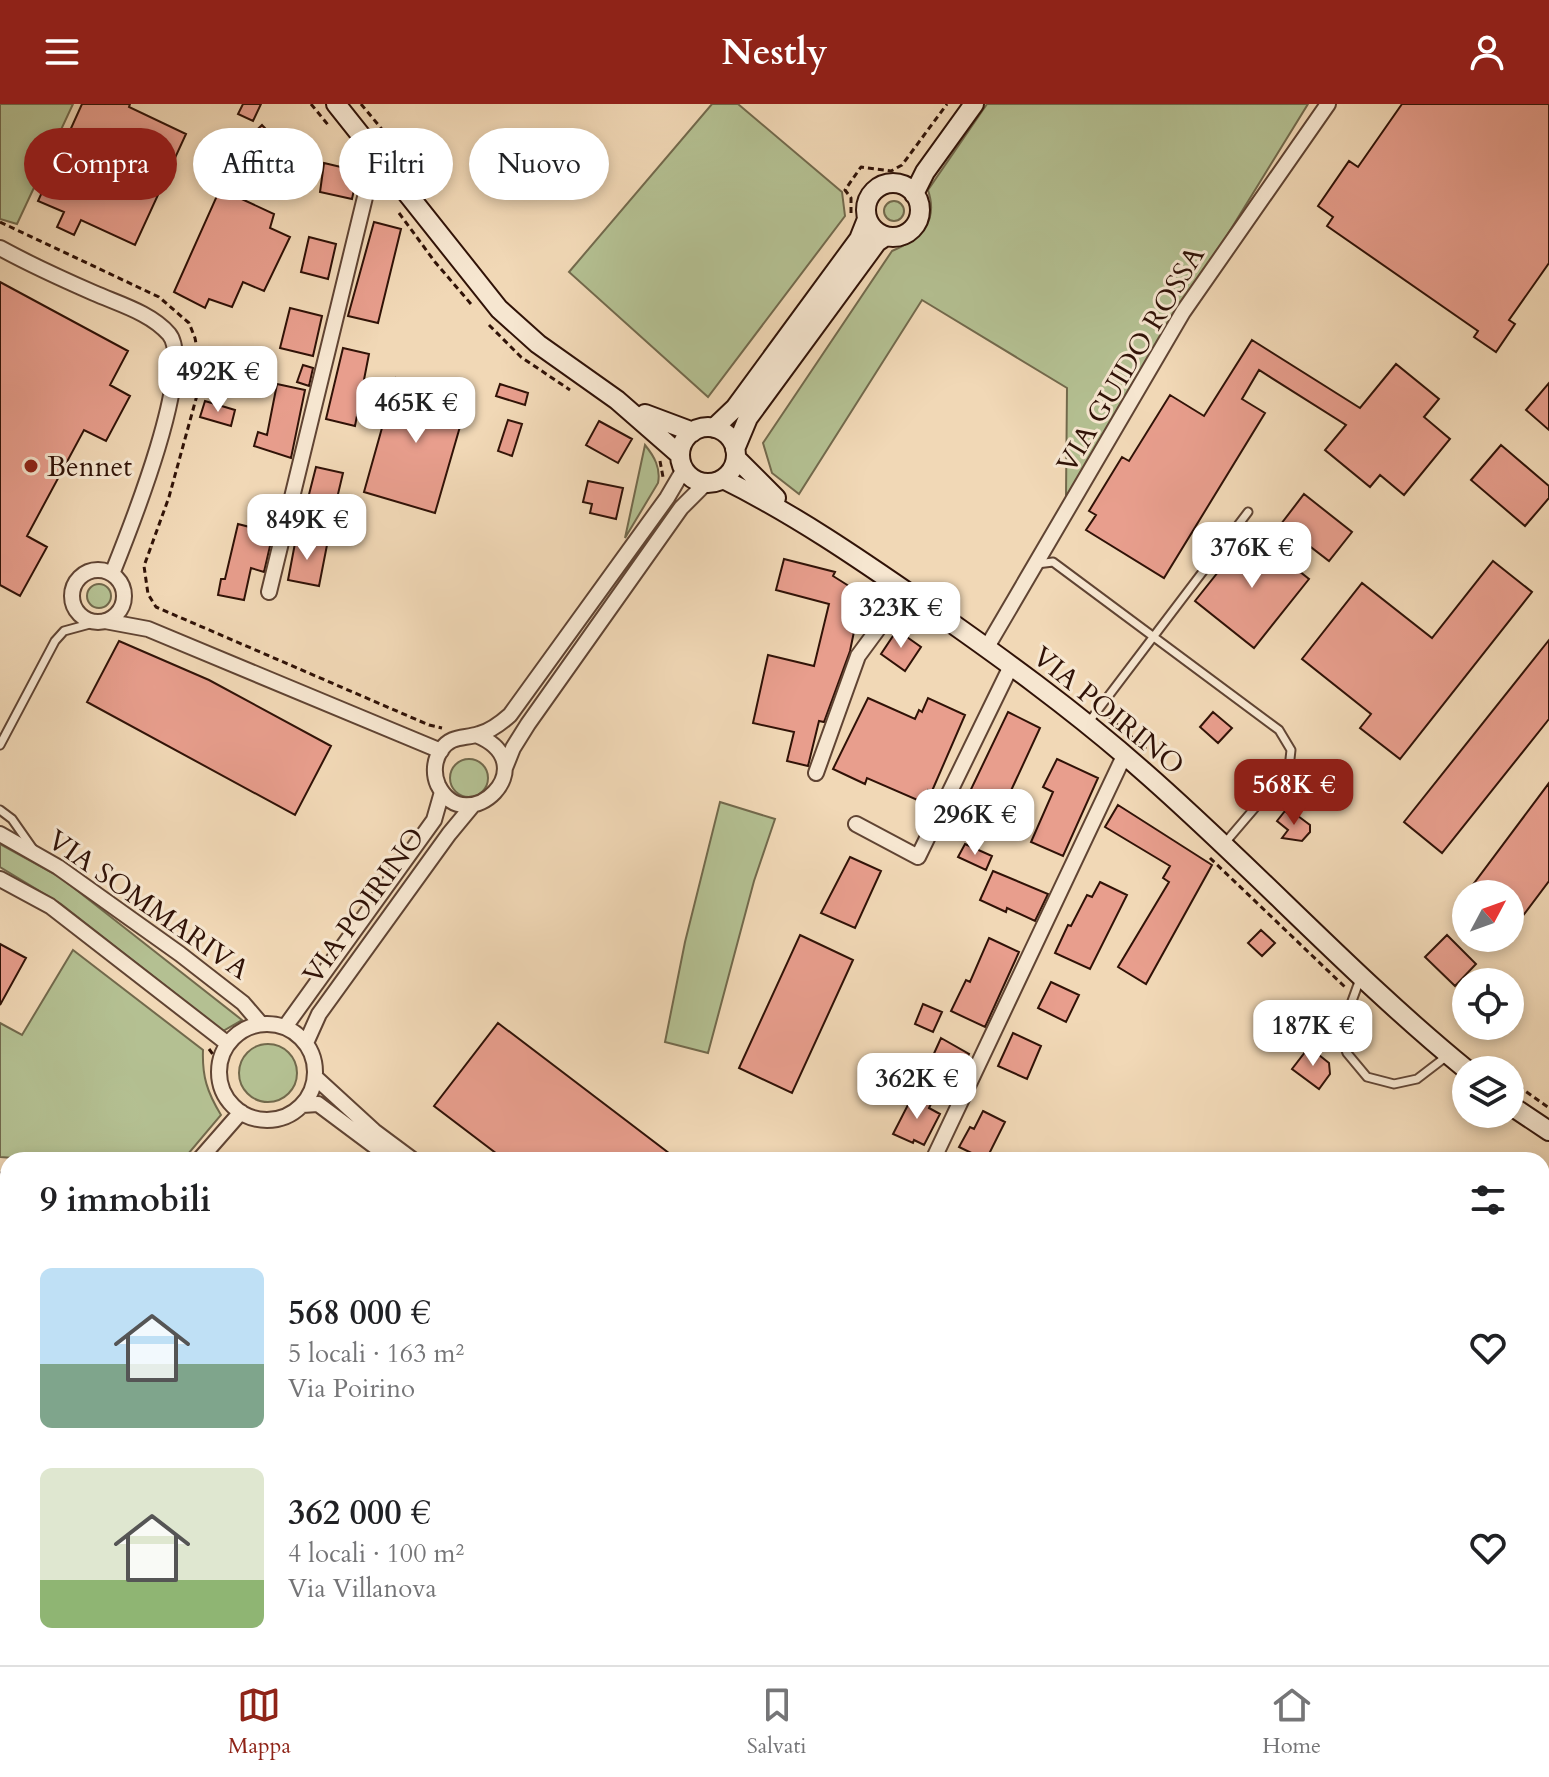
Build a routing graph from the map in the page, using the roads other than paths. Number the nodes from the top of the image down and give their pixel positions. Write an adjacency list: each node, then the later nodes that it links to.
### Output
1 (336, 104): 5 (main road)
2 (959, 104): 6 (main road)
3 (974, 104): 6 (main road)
4 (1328, 104): 20 (street, VIA GUIDO ROSSA)
5 (356, 128)
6 (906, 189): 9 (main road); 10 (main road)
7 (364, 200): 23 (street)
8 (414, 200): 12 (main road)
9 (859, 217): 10 (main road); 13 (main road)
10 (886, 236): 15 (main road)
11 (0, 248): 21 (street)
12 (617, 400): 14 (main road); 16 (main road)
13 (714, 428): 14 (main road); 15 (main road)
14 (693, 432): 16 (main road)
15 (736, 454): 17 (main road); 19 (main road, VIA POIRINO)
16 (682, 462): 17 (main road); 31 (street)
17 (714, 481): 19 (main road, VIA POIRINO); 35 (street)
18 (1248, 512): 27 (lane)
19 (798, 519): 22 (main road, VIA POIRINO)
20 (1037, 564): 27 (lane); 28 (street, VIA GUIDO ROSSA)
21 (112, 574): 24 (street); 25 (street)
22 (906, 591): 28 (main road, VIA POIRINO); 36 (street)
23 (269, 592)
24 (124, 596): 25 (street); 26 (street)
25 (101, 621): 26 (street); 32 (lane)
26 (148, 629): 33 (street)
27 (1153, 638): 30 (lane); 42 (lane)
28 (987, 647): 29 (main road, VIA POIRINO)
29 (1011, 666): 30 (main road, VIA POIRINO); 40 (street)
30 (1087, 725): 34 (main road, VIA POIRINO)
31 (476, 735): 33 (street); 35 (street)
32 (0, 745)
33 (441, 751): 37 (street)
34 (1124, 756): 42 (main road, VIA POIRINO); 60 (street)
35 (505, 769): 38 (street)
36 (816, 773)
37 (442, 792): 38 (street); 47 (street, VIA POIRINO)
38 (473, 805): 48 (street, VIA POIRINO)
39 (0, 810): 43 (lane)
40 (856, 824)
41 (0, 834): 43 (street, VIA SOMMARIVA)
42 (1214, 850): 45 (main road, VIA POIRINO)
43 (37, 855): 46 (street, VIA SOMMARIVA)
44 (0, 879): 49 (street, VIA SOMMARIVA)
45 (1361, 977): 50 (main road, VIA POIRINO); 50 (lane)
46 (261, 1024): 47 (street); 49 (street)
47 (285, 1027): 48 (street)
48 (306, 1043): 52 (street)
49 (228, 1044): 54 (street)
50 (1449, 1055): 51 (main road, VIA POIRINO)
51 (1452, 1058)
52 (315, 1077): 53 (street); 59 (street)
53 (302, 1105): 54 (street); 58 (street)
54 (241, 1112): 57 (street)
55 (1524, 1114): 56 (main road)
56 (1549, 1131)
57 (206, 1152)
58 (382, 1152)
59 (402, 1152)
60 (937, 1152)

